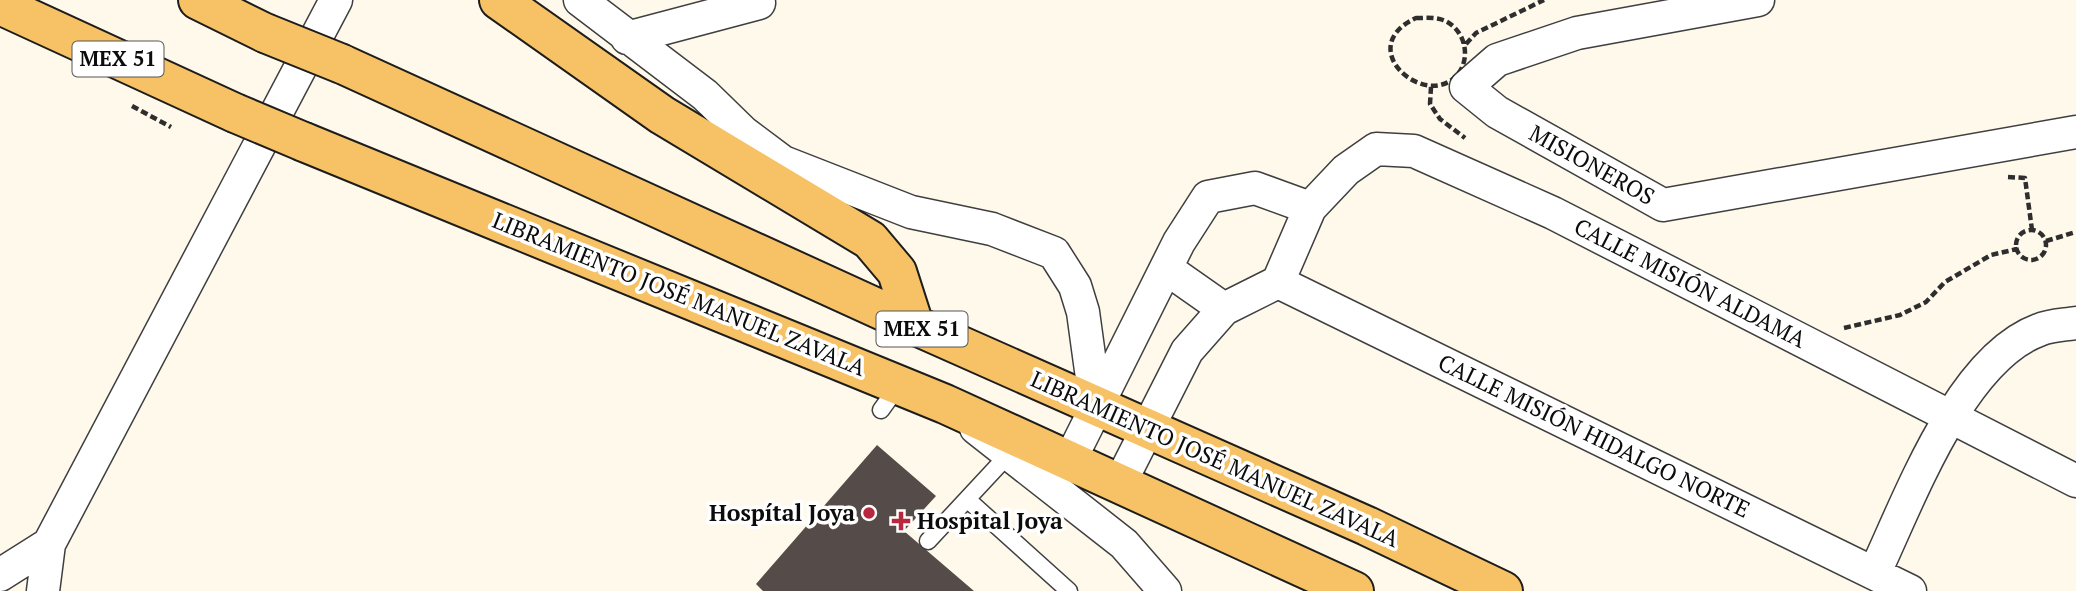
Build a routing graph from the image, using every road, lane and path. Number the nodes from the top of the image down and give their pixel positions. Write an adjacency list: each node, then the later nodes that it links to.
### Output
1 (198, 0): 25 (main road, LIBRAMIENTO JOSÉ MANUEL ZAVALA / MEX 51, bridge)
2 (336, 0): 37 (street)
3 (499, 0): 15 (main road)
4 (580, 0): 9 (street)
5 (1544, 0): 10 (path)
6 (1758, 0): 14 (street, MISIONEROS)
7 (759, 3): 9 (street)
8 (0, 5): 27 (main road, LIBRAMIENTO JOSÉ MANUEL ZAVALA / MEX 51, bridge)
9 (627, 38): 15 (street)
10 (1465, 44): 10 (path)
11 (125, 102): 12 (path)
12 (171, 127)
13 (2076, 132): 14 (street, MISIONEROS)
14 (1962, 152): 17 (path)
15 (774, 169): 25 (main road); 28 (street)
16 (1310, 208): 21 (street); 22 (street, CALLE MISIÓN ALDAMA); 26 (street, CALLE MISIÓN ALDAMA)
17 (2032, 230): 19 (path); 20 (path)
18 (2076, 232): 19 (path)
19 (2046, 241): 20 (path)
20 (2017, 249): 26 (path)
21 (1167, 270): 23 (street); 28 (street)
22 (1278, 282): 23 (street); 38 (street, CALLE MISIÓN HIDALGO NORTE)
23 (1224, 309): 30 (street)
24 (2076, 323): 29 (street)
25 (914, 325): 28 (main road, LIBRAMIENTO JOSÉ MANUEL ZAVALA / MEX 51)
26 (1799, 339): 29 (street, CALLE MISIÓN ALDAMA)
27 (945, 404): 31 (street); 32 (main road, LIBRAMIENTO JOSÉ MANUEL ZAVALA / MEX 51)
28 (1097, 407): 30 (main road, LIBRAMIENTO JOSÉ MANUEL ZAVALA / MEX 51); 32 (street)
29 (1949, 416): 33 (street, CALLE MISIÓN ALDAMA); 38 (street)
30 (1147, 429): 34 (street); 44 (main road, LIBRAMIENTO JOSÉ MANUEL ZAVALA / MEX 51)
31 (1009, 454): 35 (lane); 42 (street)
32 (1069, 460): 34 (main road, LIBRAMIENTO JOSÉ MANUEL ZAVALA / MEX 51)
33 (2076, 481)
34 (1120, 483): 43 (main road, LIBRAMIENTO JOSÉ MANUEL ZAVALA / MEX 51)
35 (968, 500): 36 (lane); 41 (lane)
36 (928, 541)
37 (49, 544): 39 (street); 40 (street)
38 (1875, 572): 45 (street, CALLE MISIÓN HIDALGO NORTE)
39 (0, 575)
40 (43, 591)
41 (1069, 591)
42 (1165, 591)
43 (1353, 591)
44 (1503, 591)
45 (1910, 591)

